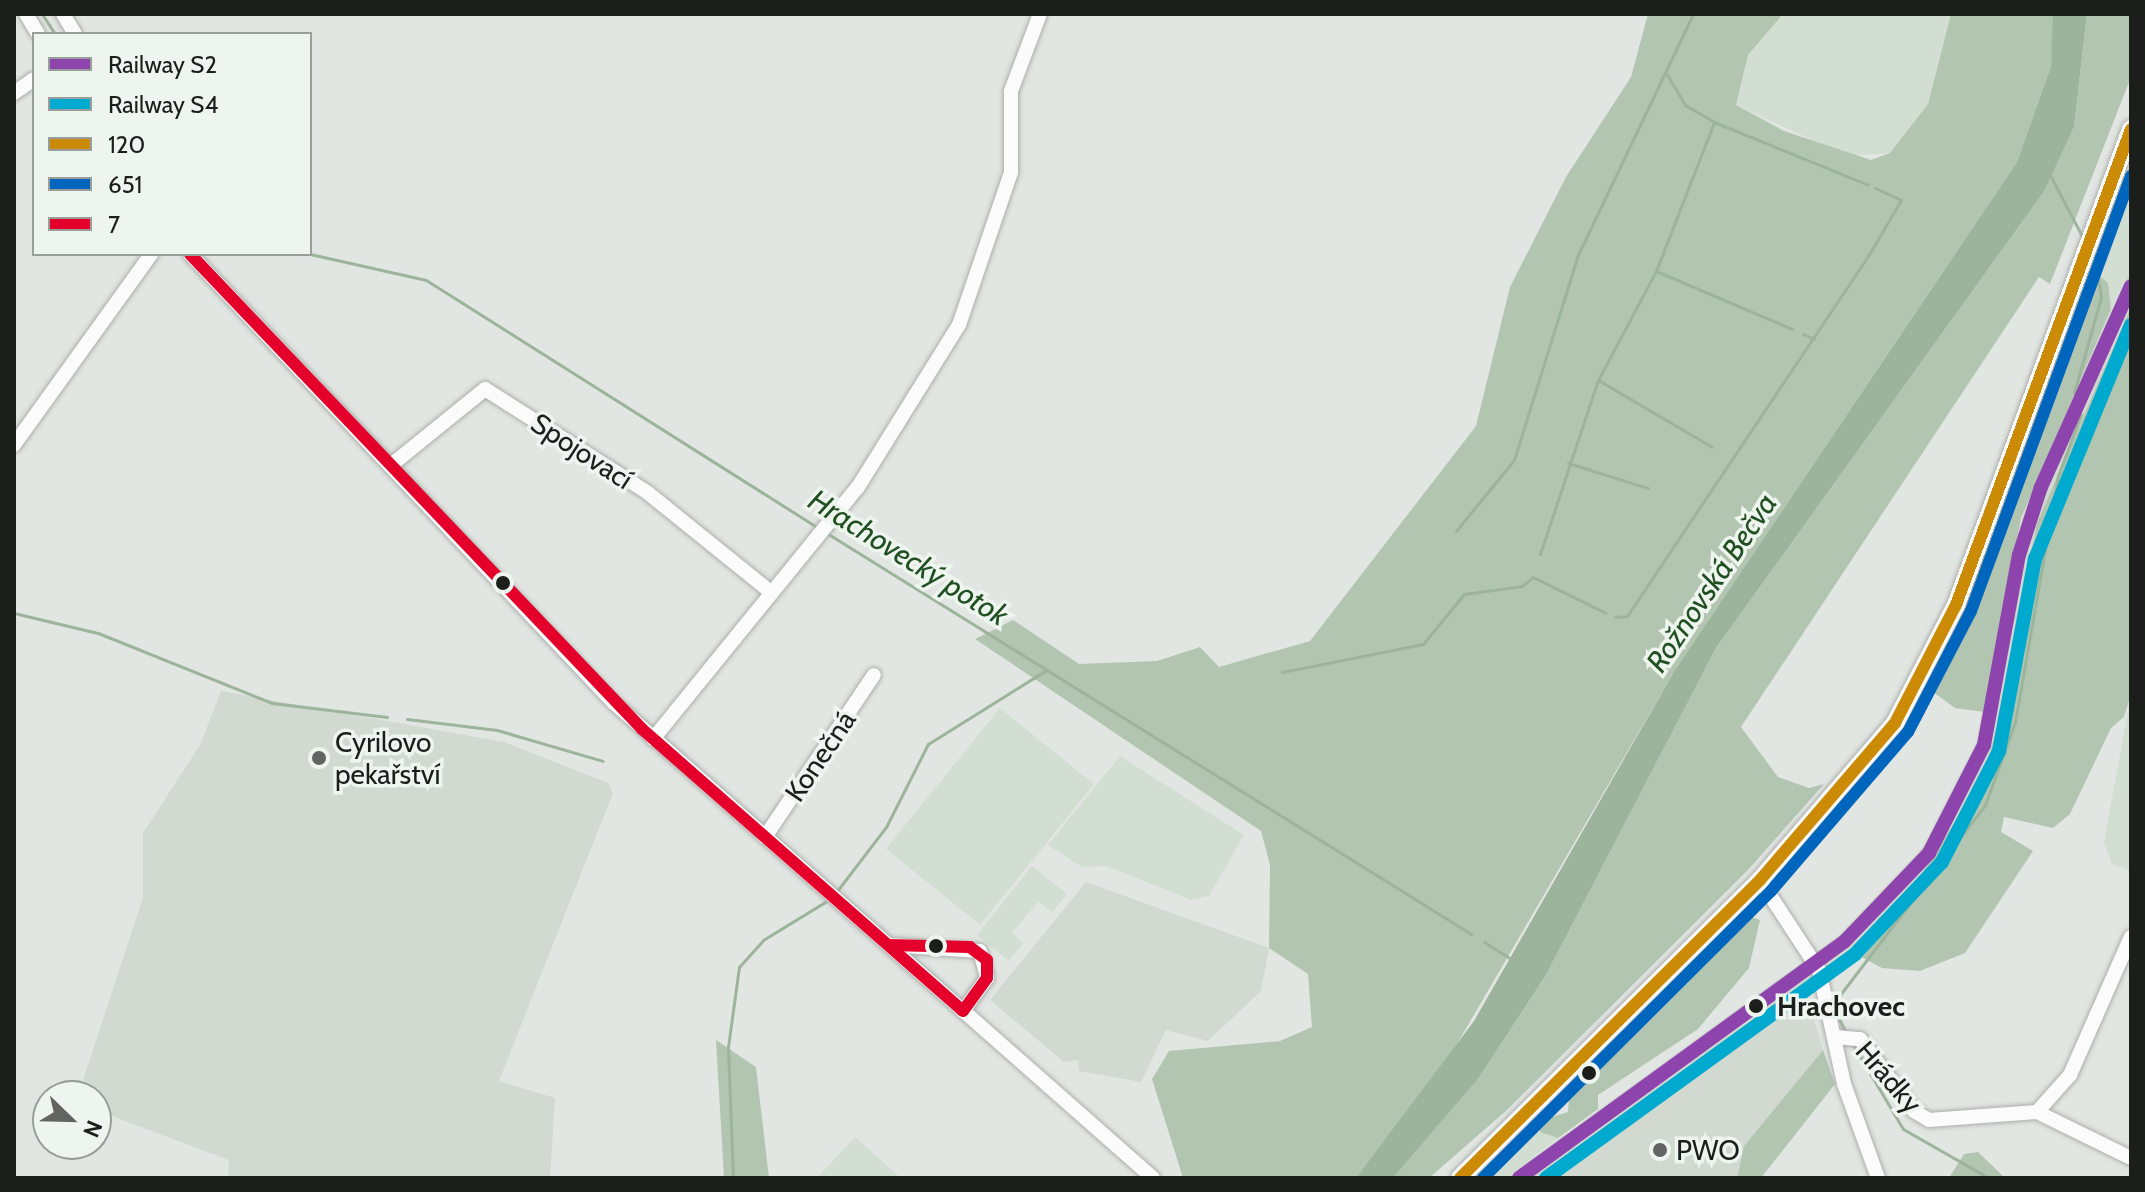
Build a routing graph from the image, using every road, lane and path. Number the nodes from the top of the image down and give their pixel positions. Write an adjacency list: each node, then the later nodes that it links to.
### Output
1 (26, 14): 4 (street)
2 (63, 14): 5 (street)
3 (1040, 14): 13 (street)
4 (37, 32)
5 (74, 32)
6 (32, 80): 7 (street)
7 (14, 93)
8 (2131, 129): 17 (main road)
9 (150, 256): 11 (street)
10 (192, 256): 12 (street)
11 (14, 445)
12 (390, 466): 13 (street, Spojovací); 15 (street)
13 (772, 593): 15 (street)
14 (874, 675): 16 (street, Konečná)
15 (653, 739): 16 (street)
16 (765, 837): 19 (street)
17 (1760, 880): 21 (street, Hrádky); 25 (main road)
18 (2131, 937): 22 (street)
19 (889, 945): 20 (street); 20 (street)
20 (963, 1011): 24 (street)
21 (1844, 1035): 22 (street, Hrádky); 26 (street, Hrádky)
22 (2037, 1112): 23 (street)
23 (2131, 1158)
24 (1153, 1178)
25 (1460, 1178)
26 (1878, 1178)

